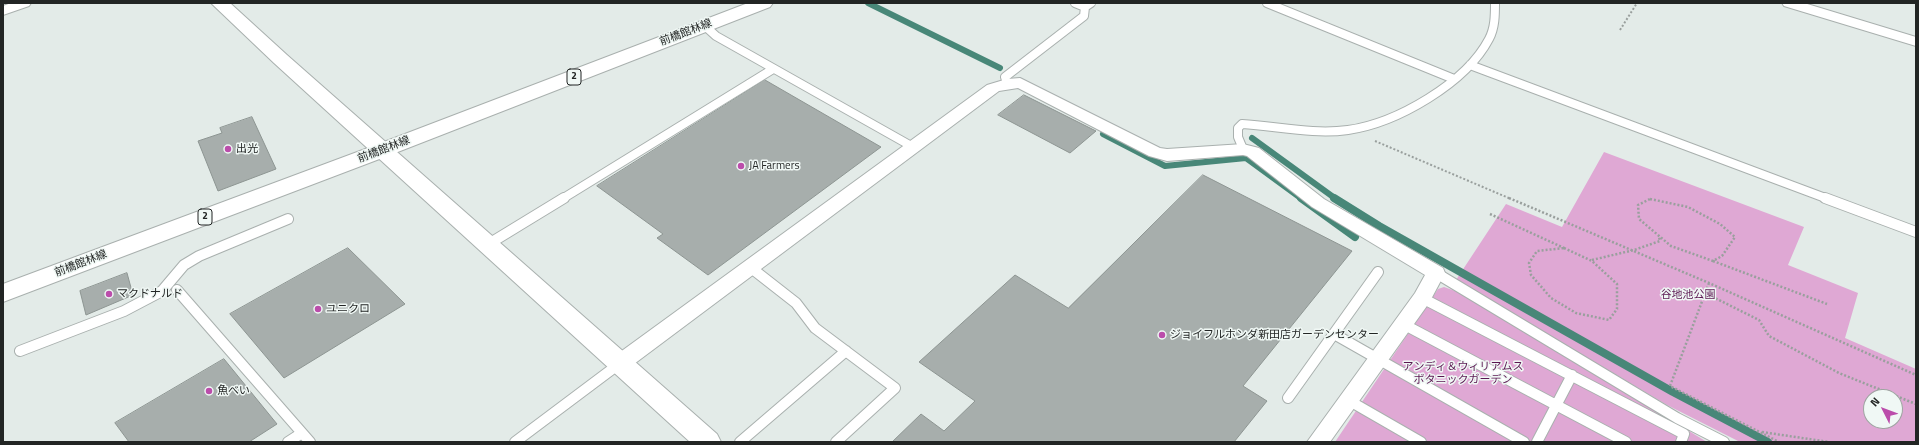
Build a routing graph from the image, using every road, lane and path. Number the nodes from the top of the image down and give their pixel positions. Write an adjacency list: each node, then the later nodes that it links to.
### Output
1 (24, 3): 10 (street)
2 (220, 3): 21 (street)
3 (764, 3): 11 (street, 前橋館林線 / 2)
4 (1075, 3): 9 (lane)
5 (1267, 3): 16 (lane)
6 (1495, 3): 14 (lane)
7 (1637, 3): 12 (path)
8 (1789, 3): 13 (street)
9 (1088, 5): 17 (lane)
10 (3, 11)
11 (705, 26): 15 (lane); 21 (street, 前橋館林線 / 2)
12 (1620, 30)
13 (1916, 42)
14 (1470, 65): 16 (lane); 24 (lane)
15 (773, 69): 19 (lane); 26 (lane)
16 (1454, 79): 18 (lane)
17 (1007, 84): 19 (street); 20 (street)
18 (1349, 129): 20 (lane); 28 (path)
19 (913, 147): 31 (street)
20 (1243, 149): 33 (street)
21 (383, 150): 26 (street); 37 (street, 前橋館林線 / 2)
22 (1490, 214): 27 (path)
23 (288, 219): 42 (lane)
24 (1916, 232)
25 (1659, 237): 28 (path); 30 (path); 30 (path)
26 (487, 245): 45 (street)
27 (1564, 248): 29 (path); 29 (path)
28 (1634, 250): 29 (path); 34 (path)
29 (1592, 261)
30 (1713, 261): 39 (path)
31 (750, 267): 43 (lane); 45 (street)
32 (1378, 272): 41 (lane)
33 (1436, 273): 38 (street); 66 (lane)
34 (1709, 283): 36 (path); 47 (path)
35 (177, 290): 53 (lane)
36 (1705, 293): 50 (path); 52 (path)
37 (3, 294)
38 (1422, 298): 40 (street); 46 (lane)
39 (1827, 304)
40 (1403, 324): 44 (street); 51 (lane)
41 (1334, 334): 44 (lane); 48 (lane)
42 (20, 351)
43 (846, 351): 59 (lane); 60 (lane)
44 (1376, 360): 49 (street); 62 (lane)
45 (620, 364): 57 (lane); 58 (street)
46 (1572, 375): 51 (lane); 65 (lane)
47 (1916, 375)
48 (1288, 398)
49 (1348, 400): 54 (street); 61 (lane)
50 (1916, 404)
51 (1556, 405): 63 (lane); 64 (lane)
52 (1759, 432): 67 (path); 68 (path)
53 (302, 433): 55 (lane); 56 (lane)
54 (1320, 441)
55 (288, 442)
56 (310, 442)
57 (515, 442)
58 (708, 442)
59 (740, 442)
60 (836, 442)
61 (1421, 442)
62 (1524, 442)
63 (1537, 442)
64 (1626, 442)
65 (1681, 442)
66 (1724, 442)
67 (1779, 442)
68 (1829, 442)

